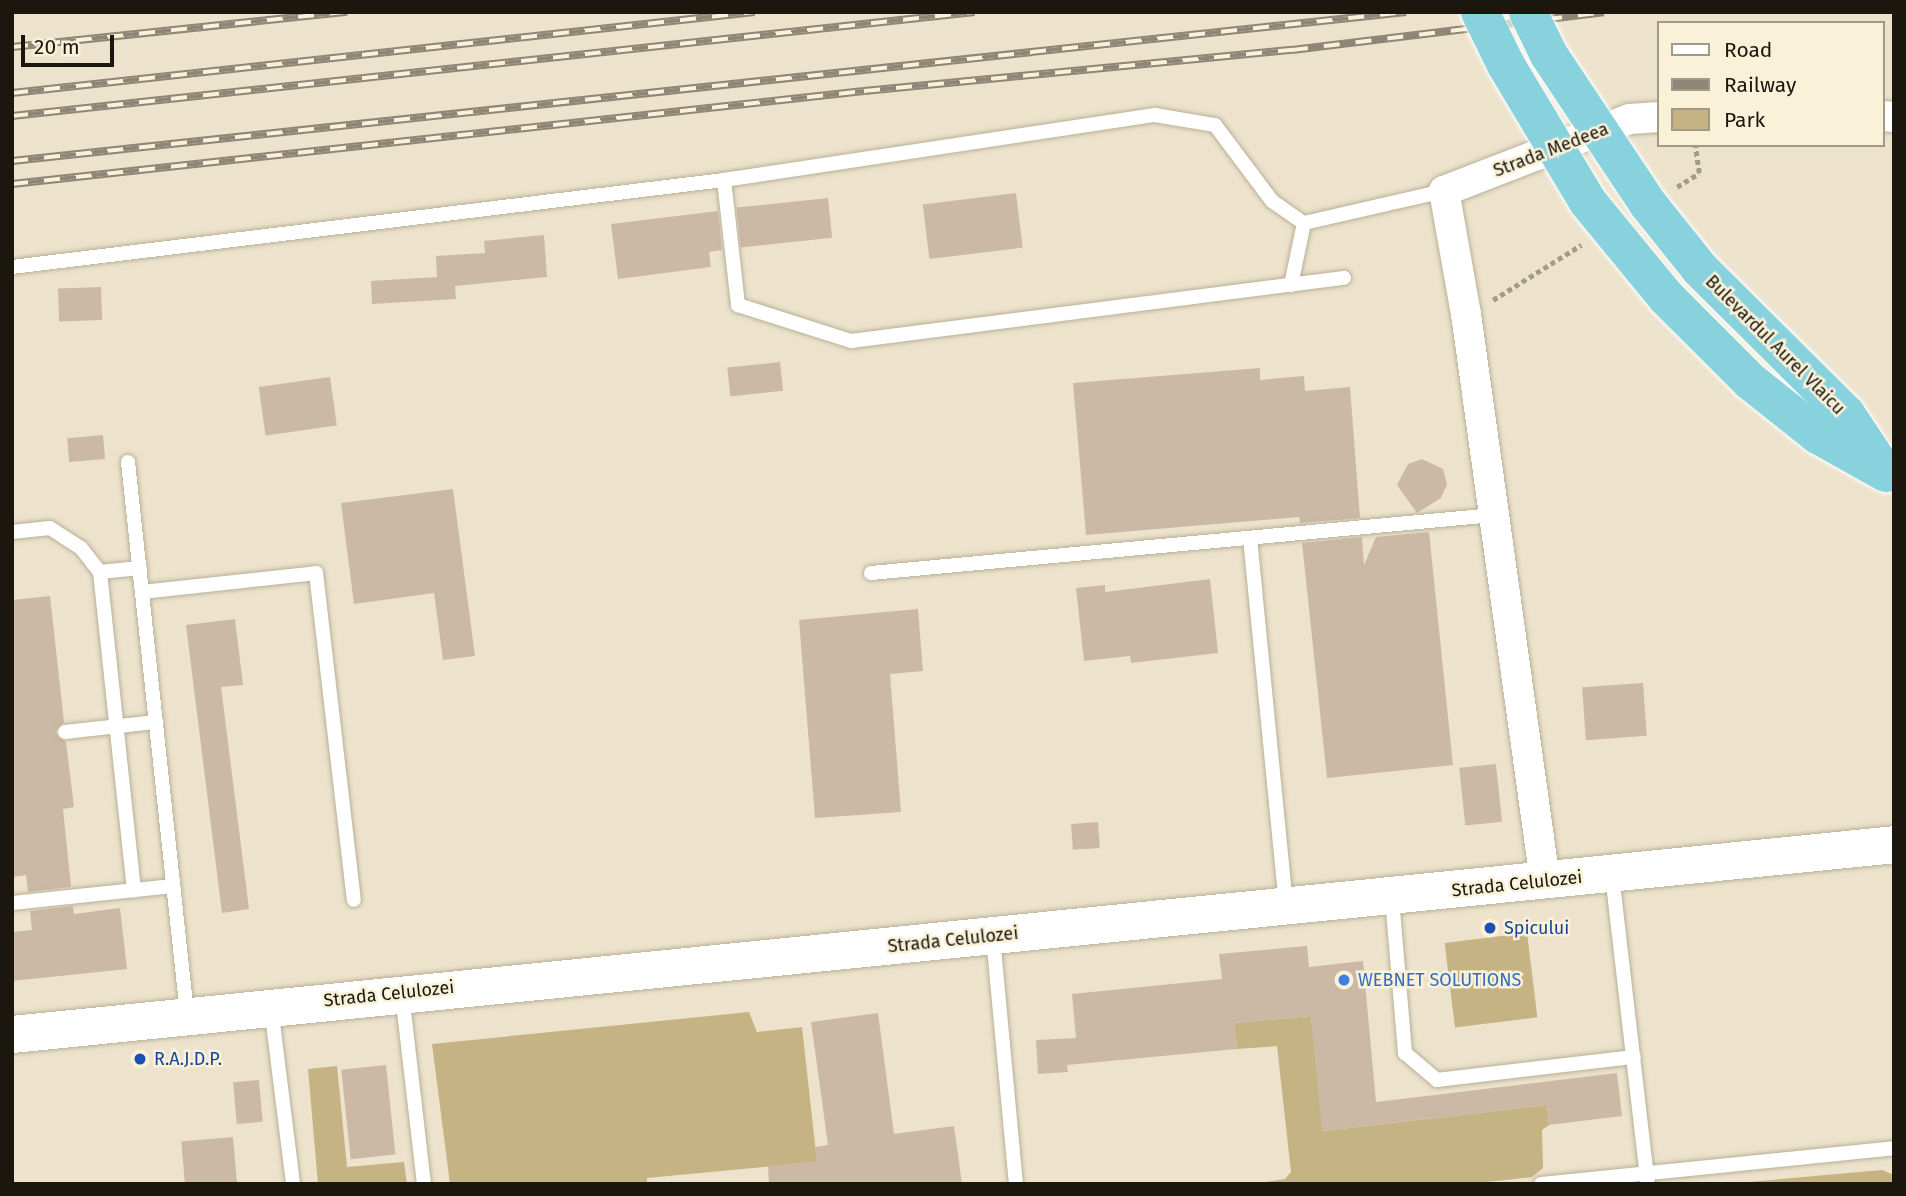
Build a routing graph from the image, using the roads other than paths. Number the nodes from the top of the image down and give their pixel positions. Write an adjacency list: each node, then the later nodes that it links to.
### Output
1 (1480, 12): 2 (main road, Bulevardul Aurel Vlaicu, bridge)
2 (1528, 12)
3 (1658, 117): 5 (street, Strada Medeea)
4 (724, 180): 6 (lane); 7 (lane); 9 (lane)
5 (1444, 191): 6 (lane); 11 (street)
6 (1304, 223): 9 (lane)
7 (12, 267)
8 (1344, 278): 9 (lane)
9 (1291, 285)
10 (128, 462): 14 (lane)
11 (1494, 515): 13 (lane); 23 (street)
12 (12, 532): 15 (lane)
13 (1250, 538): 16 (lane); 29 (lane)
14 (139, 568): 15 (lane); 17 (lane)
15 (100, 572): 19 (lane)
16 (871, 573)
17 (142, 592): 18 (lane); 27 (lane)
18 (156, 722): 19 (lane); 24 (lane)
19 (117, 726): 20 (lane); 25 (lane)
20 (65, 732)
21 (1894, 844): 22 (street, Strada Celulozei)
22 (1612, 875): 23 (street, Strada Celulozei); 35 (lane)
23 (1545, 881): 26 (street, Strada Celulozei)
24 (173, 886): 25 (lane); 33 (lane)
25 (134, 890): 28 (lane)
26 (1392, 898): 29 (street, Strada Celulozei); 35 (lane)
27 (354, 900)
28 (12, 903)
29 (1286, 908): 30 (street, Strada Celulozei)
30 (993, 936): 31 (street, Strada Celulozei); 40 (lane)
31 (402, 993): 32 (street, Strada Celulozei); 39 (lane)
32 (271, 1006): 33 (street, Strada Celulozei); 38 (lane)
33 (187, 1014): 34 (street, Strada Celulozei)
34 (12, 1034)
35 (1634, 1057): 37 (lane)
36 (1894, 1148): 37 (lane)
37 (1648, 1177): 41 (lane)
38 (293, 1184)
39 (424, 1184)
40 (1016, 1184)
41 (1541, 1184)

